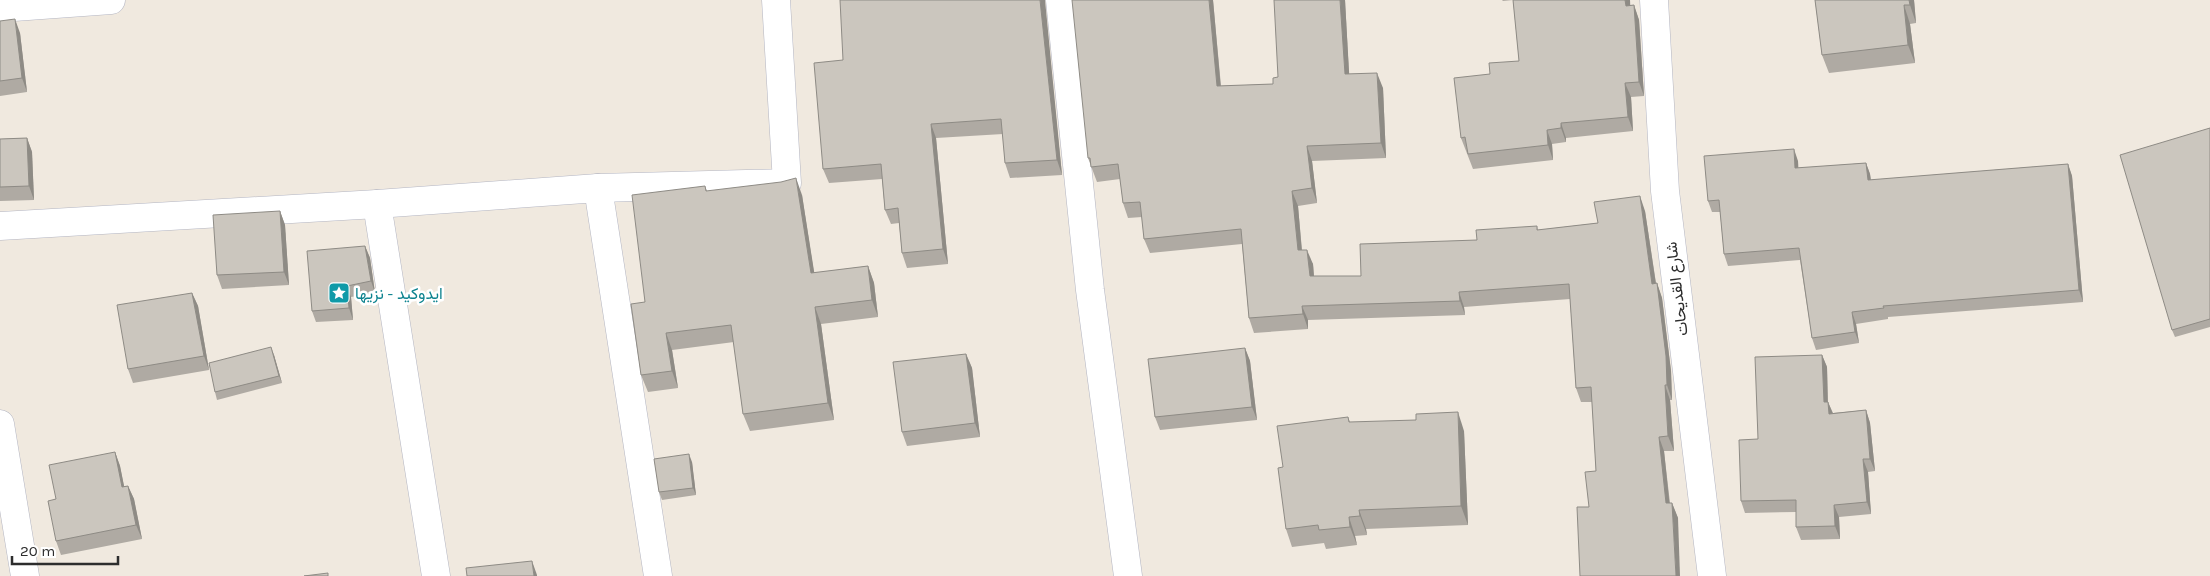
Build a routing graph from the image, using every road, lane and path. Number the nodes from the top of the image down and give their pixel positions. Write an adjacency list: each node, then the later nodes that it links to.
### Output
1 (111, 0): 5 (street)
2 (776, 0): 6 (street)
3 (1060, 0): 13 (street)
4 (1654, 0): 14 (street, شارع القديحات)
5 (0, 8)
6 (598, 188): 7 (street); 12 (street)
7 (377, 204): 8 (street); 11 (street)
8 (0, 226)
9 (0, 424): 10 (street)
10 (25, 576)
11 (436, 576)
12 (658, 576)
13 (1128, 576)
14 (1712, 576)

